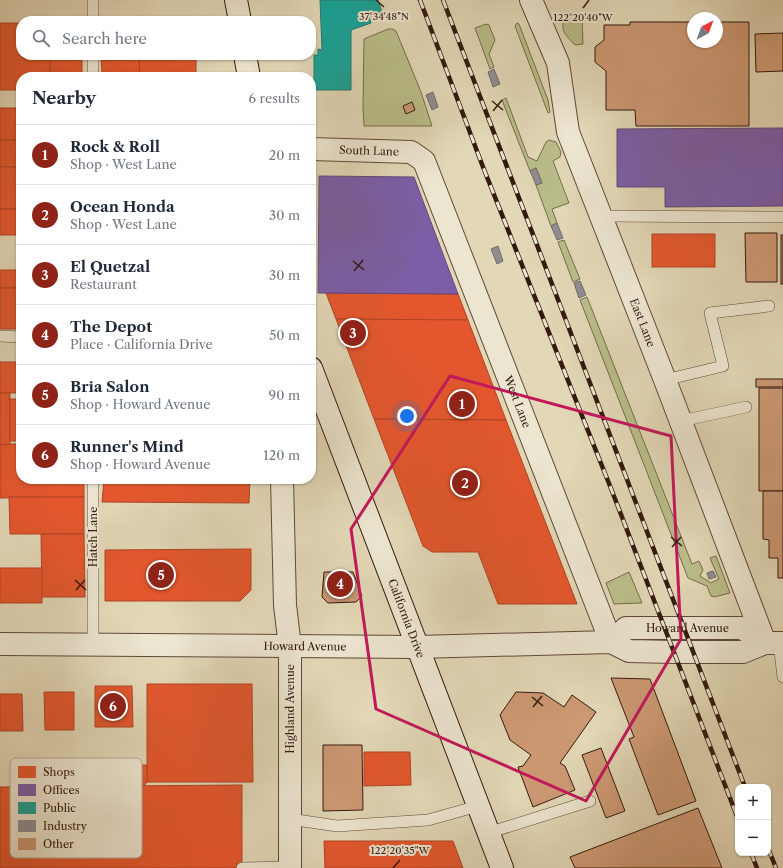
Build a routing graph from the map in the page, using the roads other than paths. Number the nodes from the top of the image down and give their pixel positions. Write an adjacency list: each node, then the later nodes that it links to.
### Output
1 (93, 0): 4 (lane)
2 (236, 0): 5 (street)
3 (531, 0): 12 (street, East Lane)
4 (93, 16)
5 (239, 16)
6 (93, 60): 8 (lane)
7 (247, 60): 9 (street)
8 (93, 72)
9 (248, 72)
10 (316, 149): 11 (street, South Lane)
11 (424, 161): 23 (street, West Lane)
12 (602, 216): 13 (lane); 17 (street, East Lane)
13 (782, 217)
14 (769, 306): 17 (lane)
15 (0, 336): 16 (lane)
16 (16, 337)
17 (665, 380): 20 (street, East Lane)
18 (316, 381): 28 (street, California Drive)
19 (746, 407): 20 (lane)
20 (681, 421): 24 (street, East Lane)
21 (93, 484): 26 (lane, Hatch Lane)
22 (282, 484): 27 (street, Highland Avenue)
23 (611, 642): 24 (street, Howard Avenue); 28 (street, Howard Avenue)
24 (776, 643): 29 (lane)
25 (0, 644): 26 (street, Howard Avenue)
26 (93, 644): 27 (street, Howard Avenue)
27 (290, 647): 28 (street, Howard Avenue); 32 (street, Highland Avenue)
28 (417, 647): 31 (street, California Drive)
29 (783, 677)
30 (590, 801): 33 (lane)
31 (478, 806): 32 (lane); 33 (street, California Drive)
32 (290, 819): 35 (street, Highland Avenue)
33 (488, 833): 36 (street, California Drive)
34 (242, 868): 35 (lane)
35 (290, 868)
36 (502, 868)

